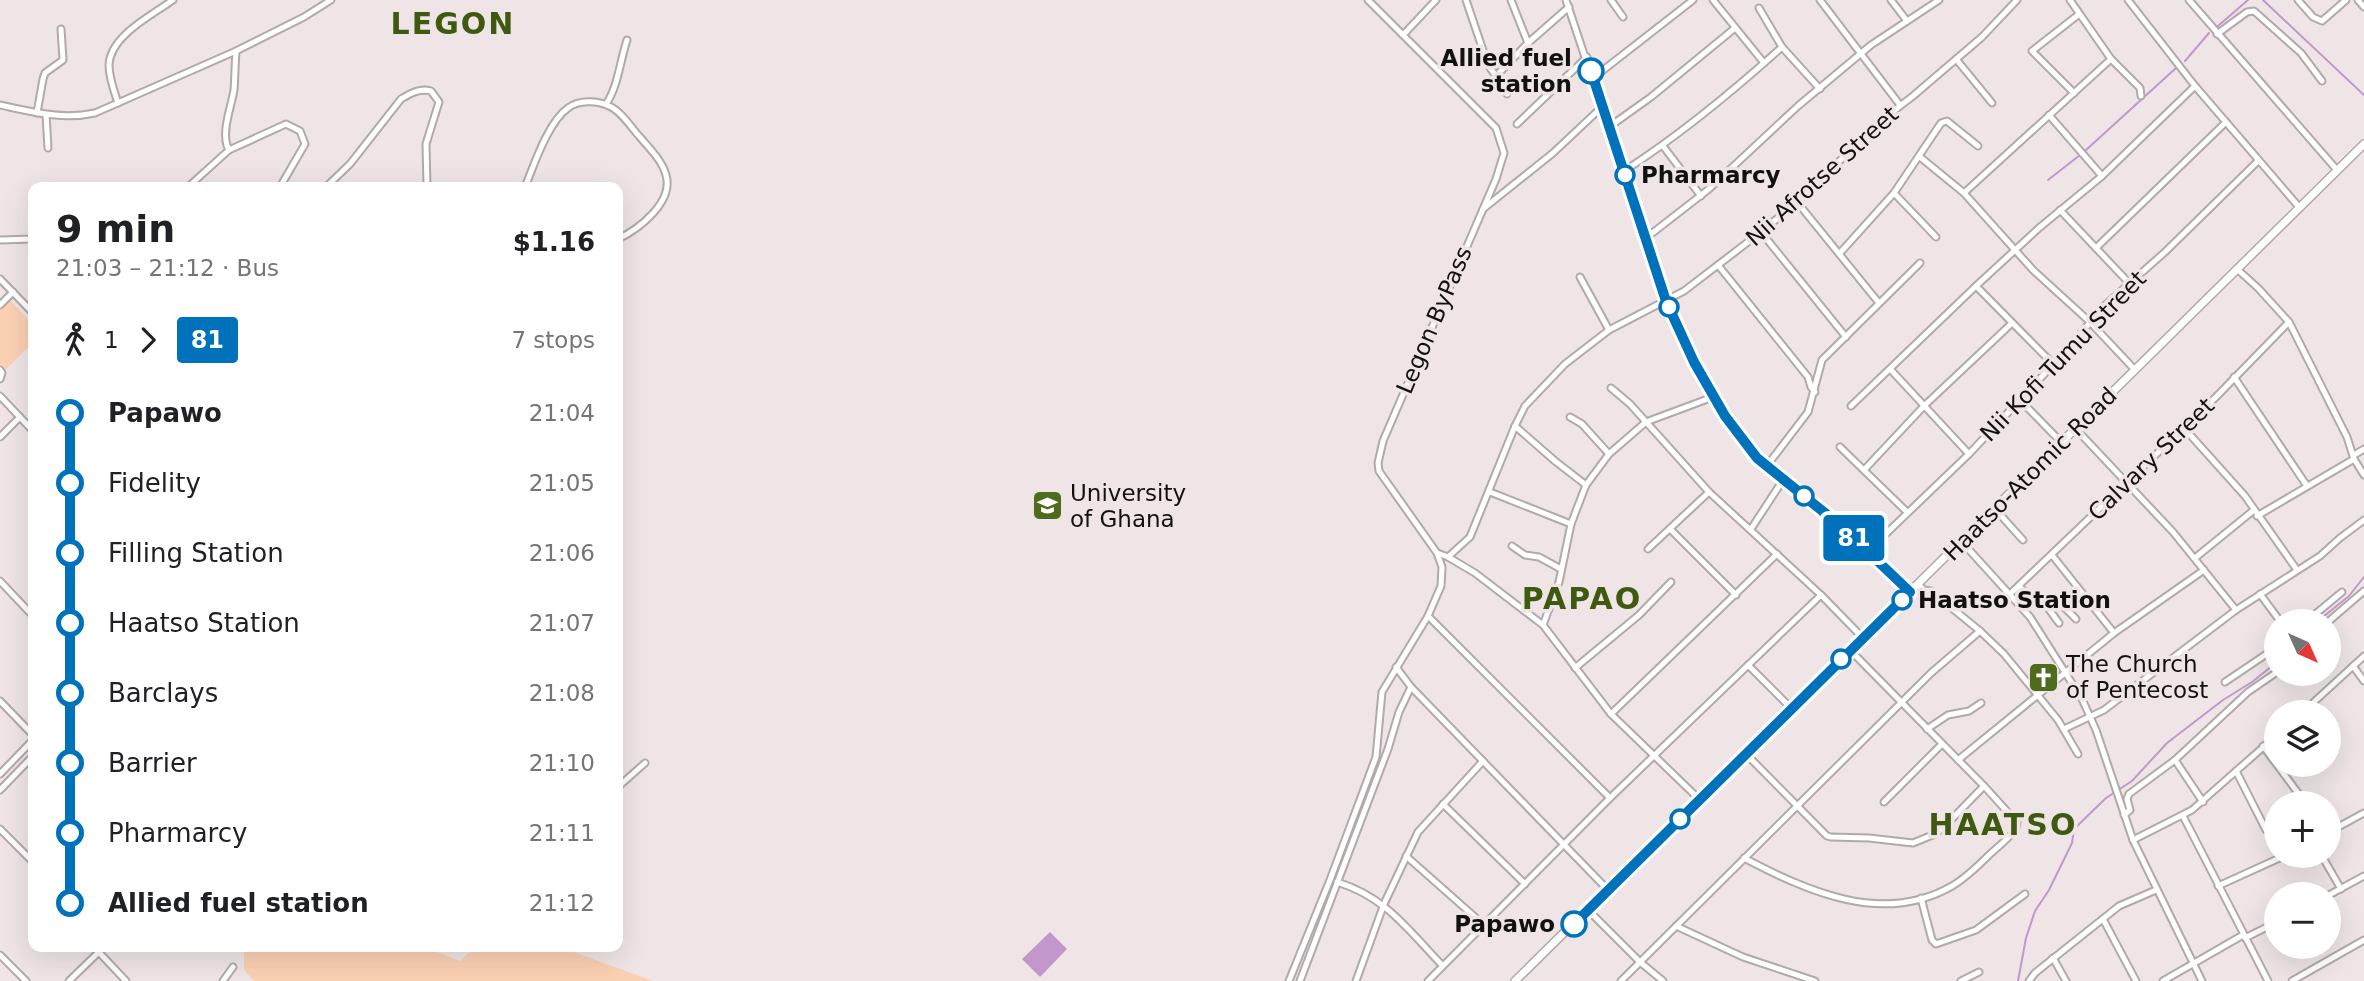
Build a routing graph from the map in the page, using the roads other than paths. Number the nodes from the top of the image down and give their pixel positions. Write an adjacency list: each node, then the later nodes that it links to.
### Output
1 (173, 0): 47 (street)
2 (331, 0): 33 (street)
3 (1368, 0): 29 (street, Legon ByPass)
4 (1436, 0): 29 (street)
5 (1466, 0): 39 (street)
6 (1511, 0): 31 (street)
7 (1611, 0): 24 (street)
8 (1693, 0): 40 (street)
9 (1713, 0): 26 (street)
10 (1820, 0): 34 (street)
11 (1891, 0): 25 (street)
12 (1939, 0): 25 (street)
13 (2017, 0): 36 (street, Nii Afrotse Street)
14 (2070, 0): 23 (street)
15 (2128, 0): 42 (street)
16 (2189, 0): 28 (street)
17 (2298, 0): 18 (street)
18 (2346, 0)
19 (2358, 0): 21 (street)
20 (1568, 3): 31 (street); 35 (street)
21 (2364, 7)
22 (1759, 8): 32 (street)
23 (2078, 15): 37 (street); 44 (street)
24 (1623, 17)
25 (1907, 21): 34 (street)
26 (1735, 28): 38 (street); 58 (street)
27 (61, 29): 53 (street)
28 (2217, 34): 41 (street); 66 (street)
29 (1403, 36): 79 (street, Legon ByPass)
30 (627, 40): 49 (street)
31 (1528, 43): 39 (street)
32 (1782, 47): 38 (street); 43 (street)
33 (236, 51): 47 (street); 63 (street)
34 (1861, 54): 43 (street); 51 (street)
35 (1587, 57): 40 (street); 57 (street)
36 (1956, 59): 48 (street); 51 (street, Nii Afrotse Street)
37 (2111, 59): 44 (street); 46 (street)
38 (1764, 63): 60 (street)
39 (1496, 76): 45 (street)
40 (1593, 78): 52 (street)
41 (2322, 81)
42 (2196, 86): 56 (street); 68 (street)
43 (1820, 89): 76 (street)
44 (2074, 93): 55 (street)
45 (1507, 94)
46 (2141, 96)
47 (118, 103): 54 (street)
48 (1992, 103)
49 (606, 104): 73 (street); 82 (street)
50 (0, 105): 53 (street)
51 (1900, 105): 77 (street, Nii Afrotse Street)
52 (1602, 106): 58 (street); 79 (street)
53 (37, 113): 54 (street)
54 (46, 115): 62 (street)
55 (2049, 116): 68 (street); 75 (street)
56 (2226, 122): 65 (street); 87 (street)
57 (1517, 124)
58 (1609, 127): 67 (street)
59 (2364, 144): 66 (main road, Haatso-Atomic Road)
60 (1663, 146): 67 (street); 76 (street)
61 (1978, 146): 64 (street)
62 (48, 148)
63 (229, 150): 69 (street); 70 (street)
64 (1920, 157): 74 (street); 75 (street)
65 (2258, 161): 78 (street); 95 (street, Nii Kofi Tumu Street)
66 (2337, 170): 78 (main road, Haatso-Atomic Road)
67 (1624, 171): 84 (street)
68 (2102, 176): 80 (street)
69 (195, 182)
70 (283, 182)
71 (331, 182): 72 (street)
72 (427, 182)
73 (527, 182)
74 (1894, 193): 83 (street); 89 (street)
75 (1964, 193): 88 (street)
76 (1701, 196): 84 (street)
77 (1797, 202): 81 (street, Nii Afrotse Street); 89 (street)
78 (2299, 207): 92 (main road, Haatso-Atomic Road)
79 (1482, 209): 157 (street, Legon ByPass)
80 (2060, 210): 87 (street); 88 (street)
81 (1761, 232): 91 (street, Nii Afrotse Street); 106 (street)
82 (623, 236)
83 (1936, 237)
84 (1646, 238): 98 (street)
85 (28, 239): 86 (street)
86 (0, 240)
87 (2096, 248): 95 (street)
88 (2015, 250): 96 (street); 102 (street)
89 (1840, 253): 99 (street)
90 (1920, 263): 99 (street)
91 (1718, 265): 98 (street, Nii Afrotse Street); 112 (street)
92 (2236, 269): 103 (street); 110 (main road, Haatso-Atomic Road)
93 (1580, 277): 105 (street)
94 (0, 279): 97 (street)
95 (2130, 284): 102 (street, Nii Kofi Tumu Street)
96 (1976, 286): 104 (street); 109 (street)
97 (13, 292): 100 (street); 101 (street)
98 (1666, 301): 105 (street, Nii Afrotse Street); 118 (street)
99 (1879, 303): 106 (street)
100 (0, 305)
101 (28, 308)
102 (2090, 322): 107 (street, Nii Kofi Tumu Street); 110 (street)
103 (2289, 322): 113 (street, Calvary Street); 135 (street)
104 (2011, 324): 107 (street); 121 (street)
105 (1609, 330): 126 (street, Nii Afrotse Street)
106 (1846, 337): 111 (street)
107 (2054, 365): 119 (street, Nii Kofi Tumu Street)
108 (0, 370): 114 (street)
109 (1891, 370): 120 (street); 121 (street)
110 (2135, 370): 128 (main road, Haatso-Atomic Road)
111 (1818, 374): 112 (street); 116 (street)
112 (1808, 377): 116 (street)
113 (2234, 377): 127 (street, Calvary Street); 142 (street)
114 (1, 379)
115 (1611, 388): 124 (street)
116 (1815, 391): 136 (street)
117 (0, 396): 123 (street)
118 (1713, 397): 124 (street); 136 (street)
119 (2020, 400): 130 (street); 134 (street, Nii Kofi Tumu Street)
120 (1852, 406)
121 (1924, 406): 134 (street); 137 (street)
122 (1570, 416): 133 (street)
123 (20, 417): 125 (street); 129 (street)
124 (1646, 422): 133 (street); 144 (street)
125 (28, 425)
126 (1515, 426): 141 (street); 143 (street, Nii Afrotse Street)
127 (2184, 428): 140 (street, Calvary Street); 147 (street)
128 (2075, 429): 130 (main road, Haatso-Atomic Road); 140 (street)
129 (0, 437)
130 (2061, 442): 145 (main road, Haatso-Atomic Road)
131 (1840, 447): 137 (street)
132 (2364, 449): 135 (street)
133 (1609, 454): 141 (street)
134 (1969, 454): 146 (street, Nii Kofi Tumu Street)
135 (2354, 457): 138 (street); 142 (street)
136 (1766, 467): 139 (street)
137 (1864, 470): 146 (street)
138 (2364, 475)
139 (1783, 480): 151 (street); 156 (street)
140 (2126, 481): 159 (street, Calvary Street); 161 (street)
141 (1586, 485): 149 (street)
142 (2307, 486): 147 (street)
143 (1490, 492): 149 (street); 160 (street, Nii Afrotse Street)
144 (1709, 492): 150 (street); 151 (street)
145 (1995, 509): 152 (street); 153 (main road, Haatso-Atomic Road)
146 (1907, 512): 156 (street, Nii Kofi Tumu Street)
147 (2255, 513): 161 (street); 164 (street)
148 (2364, 520): 164 (street)
149 (1571, 524): 162 (street)
150 (1670, 529): 155 (street); 174 (street)
151 (1751, 529): 158 (street)
152 (2023, 540)
153 (1962, 542): 167 (main road, Haatso-Atomic Road); 172 (street)
154 (1512, 546): 162 (street)
155 (1648, 550)
156 (1868, 551): 170 (street)
157 (1437, 553): 160 (street); 182 (street, Legon ByPass)
158 (1777, 554): 174 (street); 175 (street)
159 (2052, 555): 168 (street, Calvary Street); 187 (street)
160 (1448, 557): 185 (street)
161 (2195, 558): 163 (street)
162 (1561, 569): 185 (street)
163 (2204, 569): 179 (street); 187 (street)
164 (2297, 570): 173 (street)
165 (0, 581): 181 (street)
166 (1671, 582): 195 (street)
167 (1918, 584): 170 (main road, Haatso-Atomic Road); 186 (street)
168 (2018, 586): 172 (street, Calvary Street); 176 (street)
169 (2364, 591): 180 (street)
170 (1910, 592): 188 (main road, Haatso-Atomic Road)
171 (2342, 593): 178 (street)
172 (2010, 594): 196 (street)
173 (2260, 594): 177 (street); 179 (street)
174 (1736, 595): 207 (street)
175 (1821, 595): 188 (street); 192 (street)
176 (2041, 602): 183 (street); 184 (street)
177 (2271, 609)
178 (2321, 609)
179 (2236, 610): 208 (street)
180 (2342, 610)
181 (28, 611)
182 (1428, 616): 194 (street, Legon ByPass); 229 (street)
183 (2076, 619)
184 (2059, 623)
185 (1543, 625): 195 (street)
186 (1980, 631): 201 (street); 205 (street)
187 (2114, 633): 196 (street)
188 (1863, 638): 189 (main road, Haatso-Atomic Road)
189 (1850, 650): 205 (street); 206 (main road, Haatso-Atomic Road)
190 (2264, 656): 199 (street)
191 (2364, 656): 193 (street)
192 (1748, 665): 206 (street); 217 (street)
193 (2353, 666): 198 (street); 202 (street)
194 (1396, 667): 200 (street); 277 (street, Legon ByPass)
195 (1575, 668): 207 (street)
196 (2066, 671): 201 (street); 208 (street)
197 (2264, 681): 219 (street)
198 (2364, 681)
199 (2224, 682)
200 (1410, 687): 221 (street); 248 (street)
201 (2037, 695): 210 (street); 218 (street)
202 (2316, 700)
203 (0, 701): 211 (street)
204 (1981, 703): 209 (street)
205 (1902, 704): 209 (street); 234 (street)
206 (1791, 709): 215 (main road, Haatso-Atomic Road)
207 (1611, 713): 217 (street)
208 (2091, 718): 210 (street); 236 (street)
209 (1927, 729): 212 (street)
210 (2064, 729): 216 (street)
211 (28, 735)
212 (1942, 744): 218 (street); 231 (street)
213 (28, 746): 224 (street)
214 (2263, 746): 223 (street); 228 (street)
215 (1746, 754): 230 (main road, Haatso-Atomic Road); 234 (street)
216 (2078, 754)
217 (1654, 756): 229 (street); 230 (street)
218 (1958, 760): 226 (street)
219 (2175, 760): 232 (street); 236 (street)
220 (28, 761): 227 (street)
221 (1483, 761): 233 (street); 242 (street)
222 (645, 763): 225 (street)
223 (2236, 771): 232 (street); 239 (street)
224 (0, 774)
225 (623, 783)
226 (1984, 786): 234 (street); 255 (street)
227 (0, 790)
228 (2297, 791)
229 (1610, 798): 242 (street)
230 (1700, 800): 252 (main road, Haatso-Atomic Road)
231 (1884, 802)
232 (2203, 802): 237 (street)
233 (1443, 804): 243 (street); 249 (street)
234 (1797, 804): 245 (street)
235 (2364, 813): 238 (street)
236 (2124, 815): 241 (street)
237 (2183, 816): 241 (street); 250 (street)
238 (2341, 825)
239 (2264, 826)
240 (0, 829): 244 (street)
241 (2133, 840): 253 (street)
242 (1565, 844): 249 (street); 252 (street)
243 (1406, 856): 256 (street); 259 (street)
244 (28, 857)
245 (1744, 858): 255 (street); 260 (street)
246 (2264, 865): 250 (street)
247 (2364, 876): 251 (street)
248 (1337, 882): 256 (street); 278 (street)
249 (1525, 884): 259 (street)
250 (2218, 886): 262 (street)
251 (2341, 888)
252 (1608, 890): 257 (main road, Haatso-Atomic Road)
253 (2156, 890): 258 (street); 269 (street)
254 (2025, 894): 255 (street)
255 (1921, 898)
256 (1384, 904): 270 (street); 279 (street)
257 (1588, 910): 268 (street); 281 (main road, Haatso-Atomic Road)
258 (2103, 919): 267 (street); 288 (street)
259 (1484, 925): 270 (street)
260 (1676, 926): 268 (street); 284 (street)
261 (2264, 928): 262 (street)
262 (2244, 937): 269 (street); 291 (street)
263 (2364, 940): 292 (street)
264 (94, 952): 274 (street)
265 (98, 952): 275 (street)
266 (0, 955): 273 (street)
267 (2053, 958): 286 (street); 287 (street)
268 (1640, 962): 282 (street); 283 (street)
269 (2193, 964): 289 (street); 290 (street)
270 (1442, 965): 280 (street)
271 (233, 967): 276 (street)
272 (1979, 972): 285 (street)
273 (26, 981)
274 (69, 981)
275 (126, 981)
276 (223, 981)
277 (1289, 981)
278 (1300, 981)
279 (1356, 981)
280 (1428, 981)
281 (1516, 981)
282 (1621, 981)
283 (1663, 981)
284 (1815, 981)
285 (1961, 981)
286 (2029, 981)
287 (2066, 981)
288 (2136, 981)
289 (2163, 981)
290 (2202, 981)
291 (2268, 981)
292 (2292, 981)

